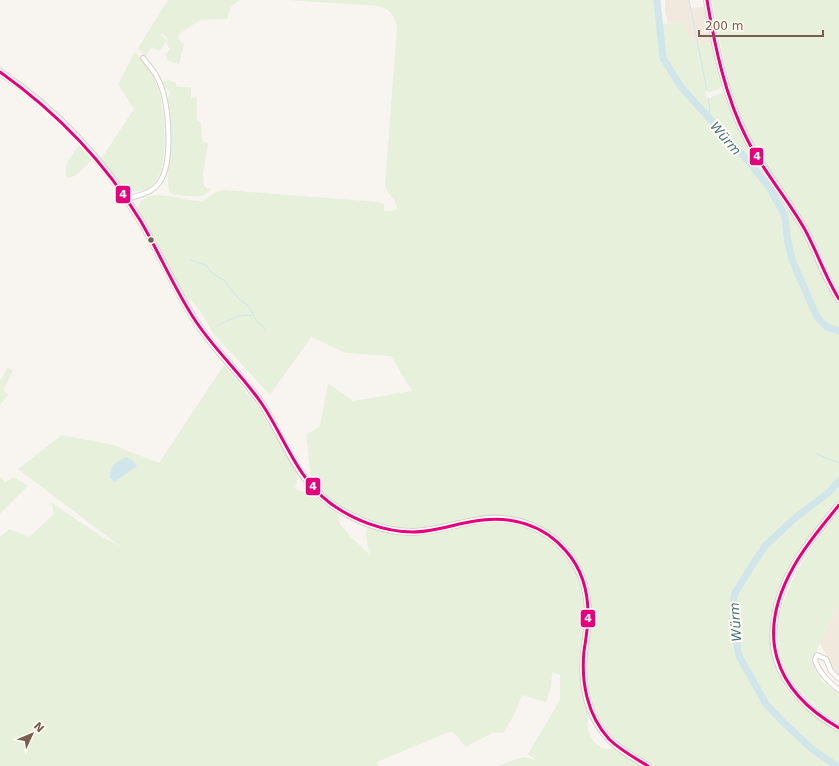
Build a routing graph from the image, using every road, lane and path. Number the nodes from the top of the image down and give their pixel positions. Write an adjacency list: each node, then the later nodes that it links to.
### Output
1 (707, 0): 5 (street)
2 (143, 58): 4 (street)
3 (0, 72): 4 (street)
4 (127, 200): 10 (street)
5 (839, 299)
6 (839, 505): 9 (street)
7 (839, 679): 8 (street)
8 (839, 690)
9 (839, 728)
10 (648, 766)

